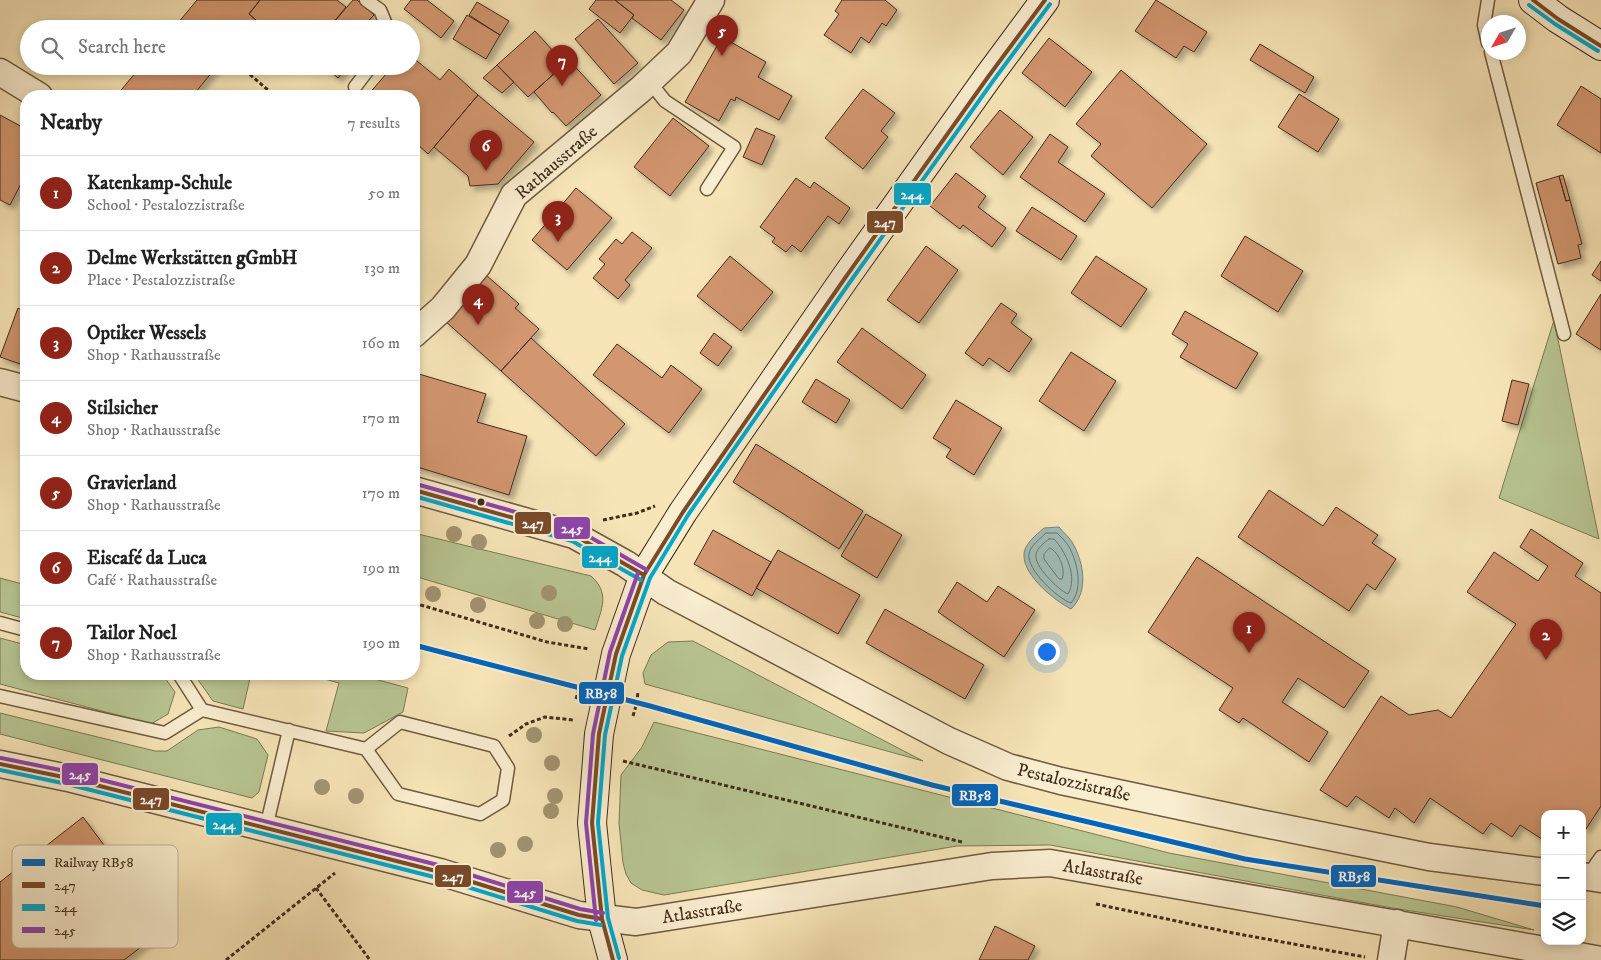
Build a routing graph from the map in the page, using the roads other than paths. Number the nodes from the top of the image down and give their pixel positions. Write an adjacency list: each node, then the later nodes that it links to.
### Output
1 (366, 0): 7 (lane)
2 (711, 0): 12 (street, Rathausstraße)
3 (1045, 0): 21 (street)
4 (1488, 0): 6 (lane)
5 (1533, 0): 8 (street)
6 (1486, 15)
7 (384, 20)
8 (1601, 46)
9 (1493, 60): 17 (lane)
10 (0, 72): 14 (street)
11 (365, 75): 13 (lane)
12 (649, 81): 15 (lane); 16 (street, Rathausstraße)
13 (356, 87)
14 (29, 90)
15 (707, 189)
16 (420, 329)
17 (1564, 334)
18 (0, 382): 19 (street)
19 (20, 387)
20 (420, 492): 21 (street, Pestalozzistraße)
21 (644, 575): 31 (street, Pestalozzistraße); 32 (street)
22 (0, 623): 23 (lane)
23 (20, 628)
24 (183, 680): 26 (lane)
25 (0, 696): 26 (lane)
26 (202, 710): 27 (lane)
27 (289, 730): 28 (lane); 30 (lane)
28 (366, 749): 28 (lane)
29 (0, 764): 30 (street, Atlasstraße)
30 (266, 828): 32 (street, Atlasstraße)
31 (1541, 871)
32 (602, 919): 33 (street, Atlasstraße); 35 (street)
33 (1398, 923): 34 (street); 36 (street, Atlasstraße)
34 (1381, 959)
35 (613, 960)
36 (1601, 960)

